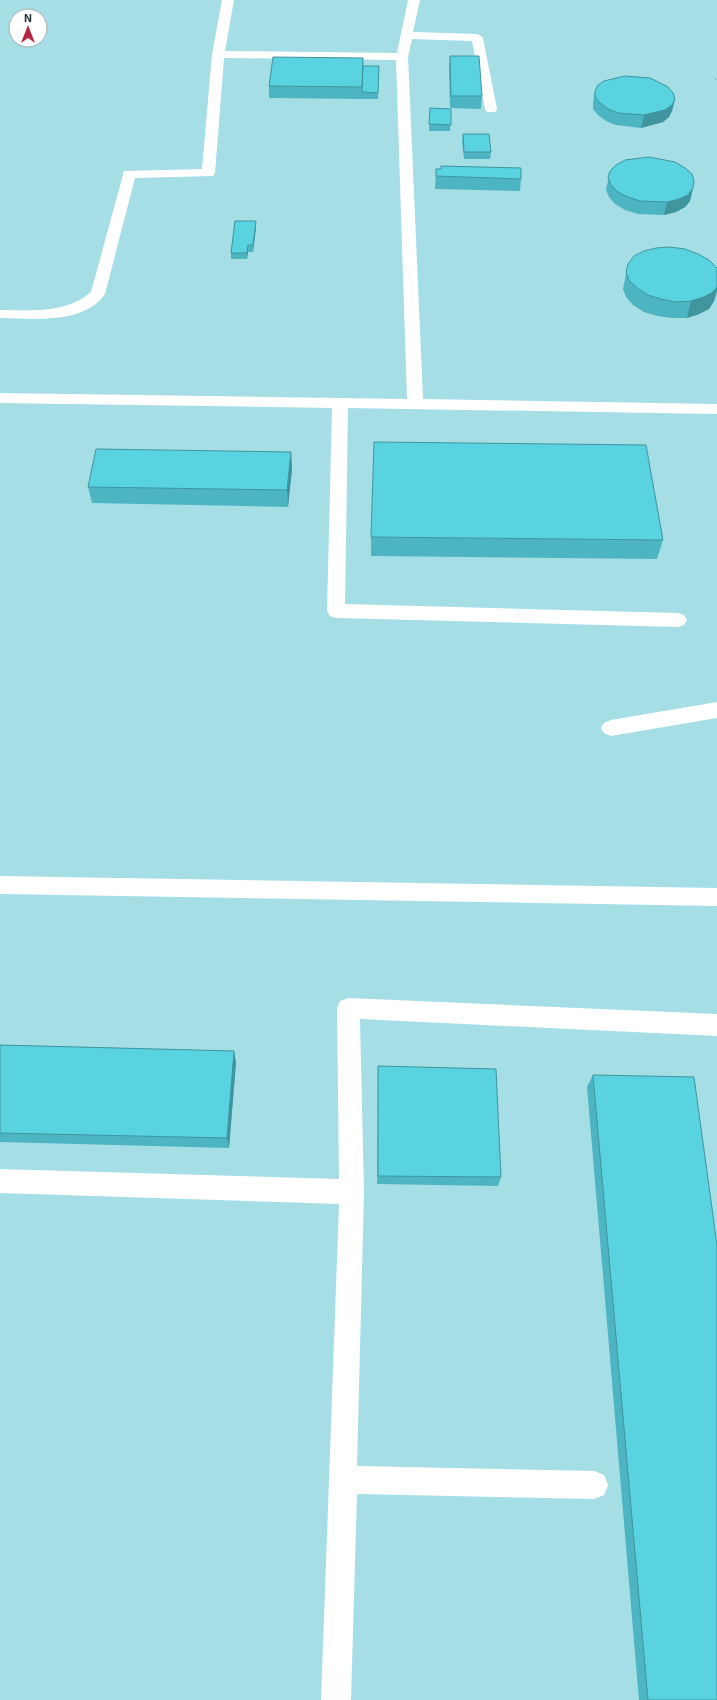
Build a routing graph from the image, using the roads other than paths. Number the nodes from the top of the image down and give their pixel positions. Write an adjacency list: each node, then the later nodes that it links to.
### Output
1 (228, 0): 4 (lane)
2 (414, 0): 3 (lane)
3 (407, 35): 5 (lane); 6 (lane)
4 (218, 54): 5 (lane); 7 (lane)
5 (402, 57): 10 (lane)
6 (491, 109)
7 (0, 314)
8 (0, 398): 9 (lane)
9 (340, 403): 10 (lane); 12 (lane)
10 (415, 404): 11 (lane)
11 (717, 409)
12 (678, 620)
13 (717, 710): 14 (lane)
14 (611, 728)
15 (0, 885): 16 (lane)
16 (717, 897)
17 (717, 1025): 19 (lane)
18 (0, 1181): 19 (lane)
19 (352, 1192): 20 (lane)
20 (343, 1480): 21 (lane); 22 (lane)
21 (594, 1485)
22 (336, 1700)

